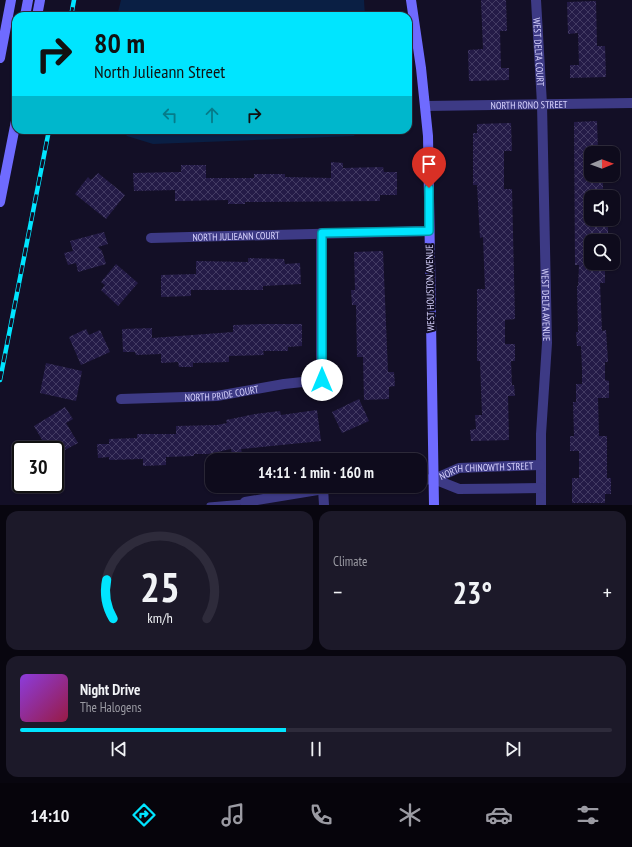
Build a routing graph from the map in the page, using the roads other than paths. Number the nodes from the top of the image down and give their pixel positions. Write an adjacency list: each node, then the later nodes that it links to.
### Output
1 (11, 0): 8 (street)
2 (28, 0): 6 (street)
3 (40, 0): 7 (street)
4 (411, 0): 11 (street, WEST HOUSTON AVENUE)
5 (536, 0): 10 (street, WEST DELTA COURT)
6 (26, 12)
7 (38, 12)
8 (0, 58)
9 (632, 103): 10 (street, NORTH RONO STREET)
10 (542, 104): 11 (street, NORTH RONO STREET); 18 (street, WEST DELTA AVENUE)
11 (426, 106): 14 (street, WEST HOUSTON AVENUE)
12 (13, 134): 13 (street)
13 (0, 202)
14 (429, 231): 15 (street, NORTH JULIEANN COURT); 20 (street, WEST HOUSTON AVENUE)
15 (322, 233): 16 (street, NORTH JULIEANN COURT); 17 (street, NORTH PRIDE COURT)
16 (151, 238)
17 (121, 399)
18 (540, 465): 20 (street, NORTH CHINOWTH STREET); 21 (street, WEST DELTA AVENUE)
19 (427, 480): 20 (street, NORTH CHINOWTH STREET)
20 (434, 480): 21 (street, NORTH CHINOWTH STREET); 27 (street, WEST HOUSTON AVENUE)
21 (541, 488): 28 (street, WEST DELTA AVENUE)
22 (296, 493): 24 (street)
23 (323, 493): 26 (street)
24 (246, 502): 25 (lane)
25 (209, 505)
26 (324, 505)
27 (434, 505)
28 (541, 505)

